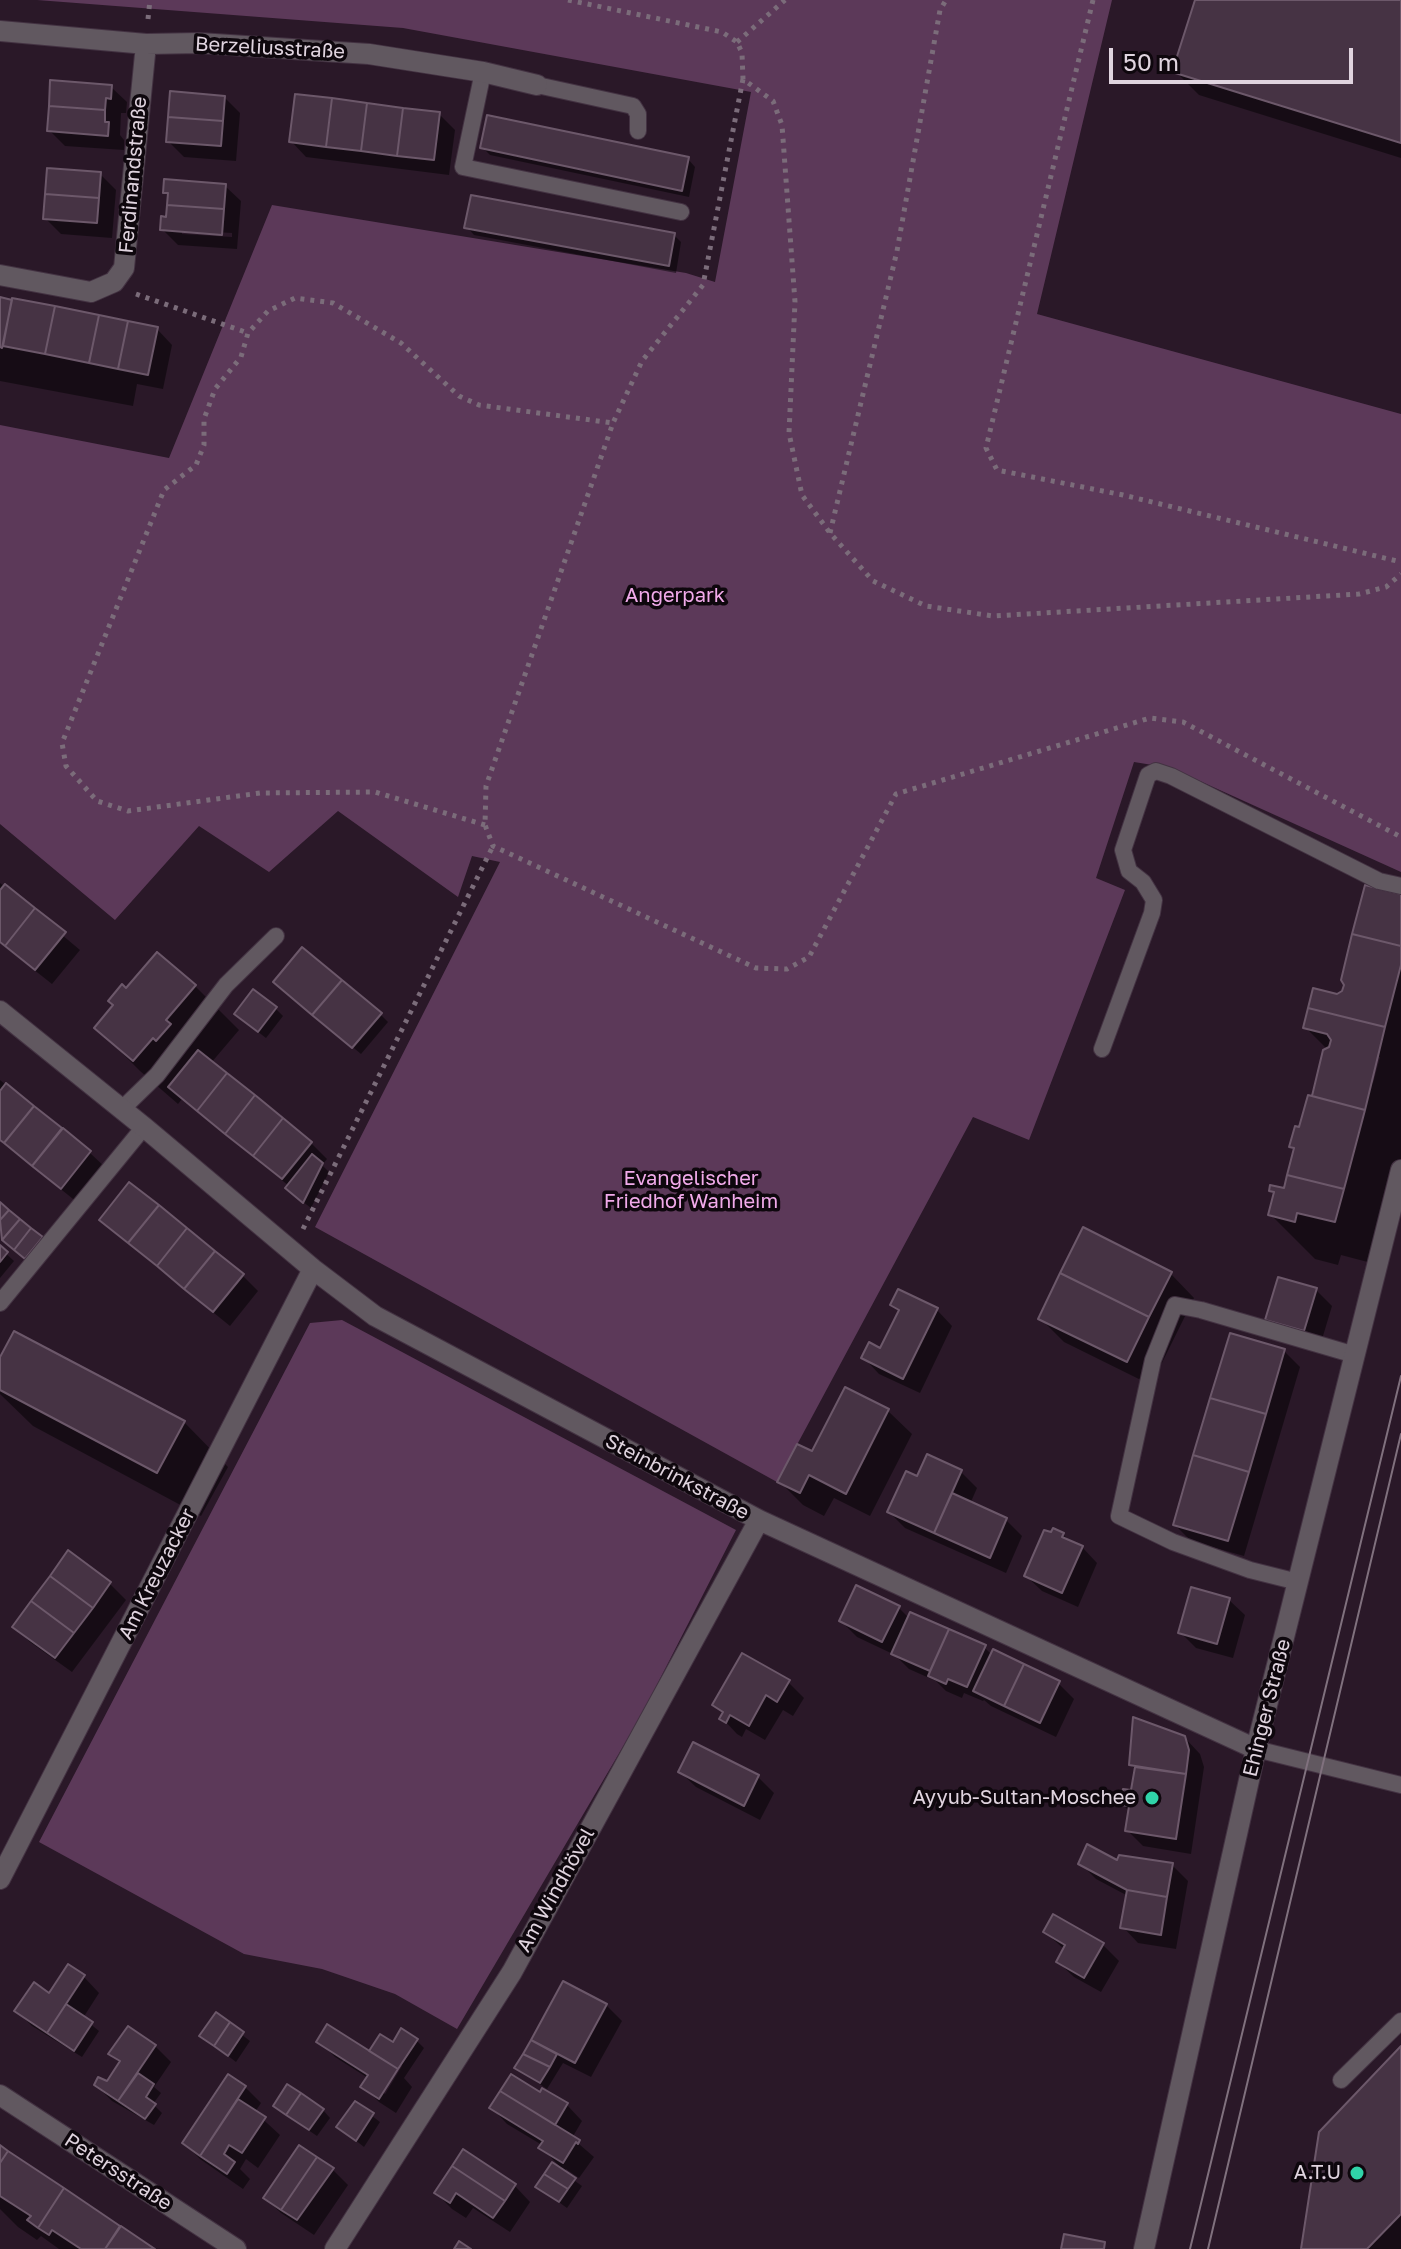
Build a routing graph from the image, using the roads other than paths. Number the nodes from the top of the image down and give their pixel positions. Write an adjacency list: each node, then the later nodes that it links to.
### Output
1 (0, 31): 2 (street, Berzeliusstraße)
2 (146, 44): 3 (street, Berzeliusstraße); 7 (street, Ferdinandstraße)
3 (483, 72): 4 (street, Berzeliusstraße); 6 (lane)
4 (537, 85): 5 (lane)
5 (638, 131)
6 (681, 212)
7 (0, 275)
8 (1401, 886): 11 (lane)
9 (276, 936): 12 (lane)
10 (0, 1011): 12 (street, Steinbrinkstraße)
11 (1102, 1049)
12 (122, 1109): 13 (street, Steinbrinkstraße)
13 (144, 1127): 15 (street, Steinbrinkstraße); 16 (lane)
14 (1401, 1170): 17 (street, Ehinger Straße)
15 (313, 1269): 18 (street, Steinbrinkstraße); 22 (street, Am Kreuzacker)
16 (0, 1303)
17 (1355, 1355): 19 (street, Ehinger Straße); 19 (lane)
18 (759, 1520): 20 (street, Steinbrinkstraße); 27 (street, Am Windhövel)
19 (1298, 1582): 20 (street, Ehinger Straße)
20 (1256, 1749): 21 (lane); 28 (street, Ehinger Straße)
21 (1401, 1785)
22 (0, 1879)
23 (1401, 2021): 24 (lane)
24 (1341, 2080)
25 (0, 2095): 26 (street, Petersstraße)
26 (236, 2249)
27 (335, 2249)
28 (1144, 2249)

